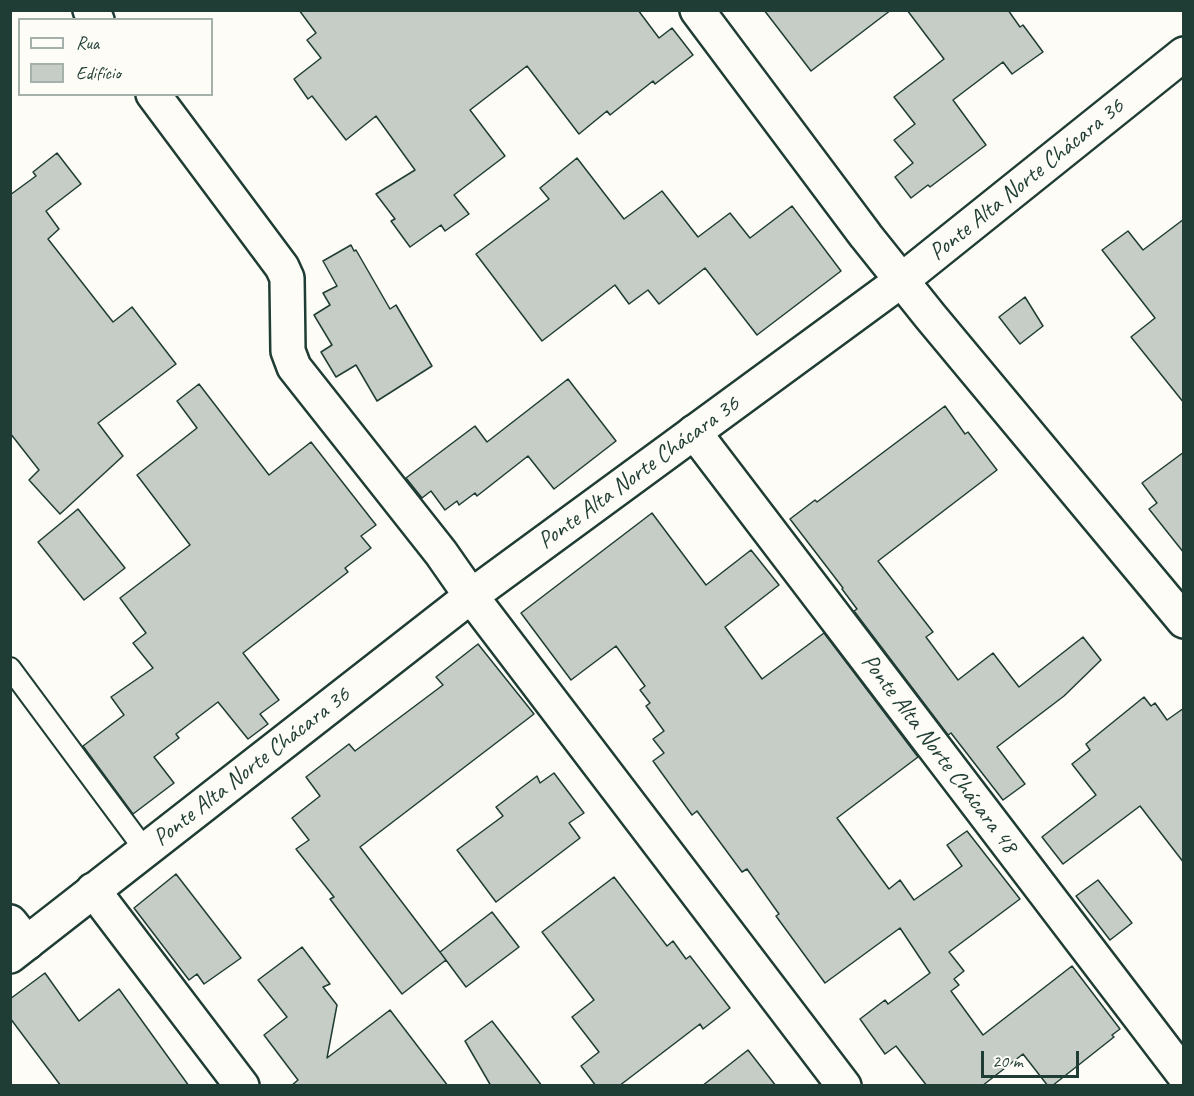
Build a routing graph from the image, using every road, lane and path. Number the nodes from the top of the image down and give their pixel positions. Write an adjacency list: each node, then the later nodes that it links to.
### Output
1 (697, 10): 4 (street)
2 (1184, 54): 4 (street, Ponte Alta Norte Chácara 36)
3 (154, 96): 6 (street)
4 (902, 280): 5 (street, Ponte Alta Norte Chácara 36); 7 (street)
5 (694, 432): 6 (street, Ponte Alta Norte Chácara 36); 12 (street, Ponte Alta Norte Chácara 48)
6 (471, 596): 9 (street, Ponte Alta Norte Chácara 36); 14 (street)
7 (1184, 621)
8 (10, 668): 9 (lane)
9 (145, 850): 10 (street, Ponte Alta Norte Chácara 36)
10 (93, 891): 11 (street, Ponte Alta Norte Chácara 36); 13 (street)
11 (16, 940)
12 (1184, 1075)
13 (242, 1086)
14 (844, 1086)

